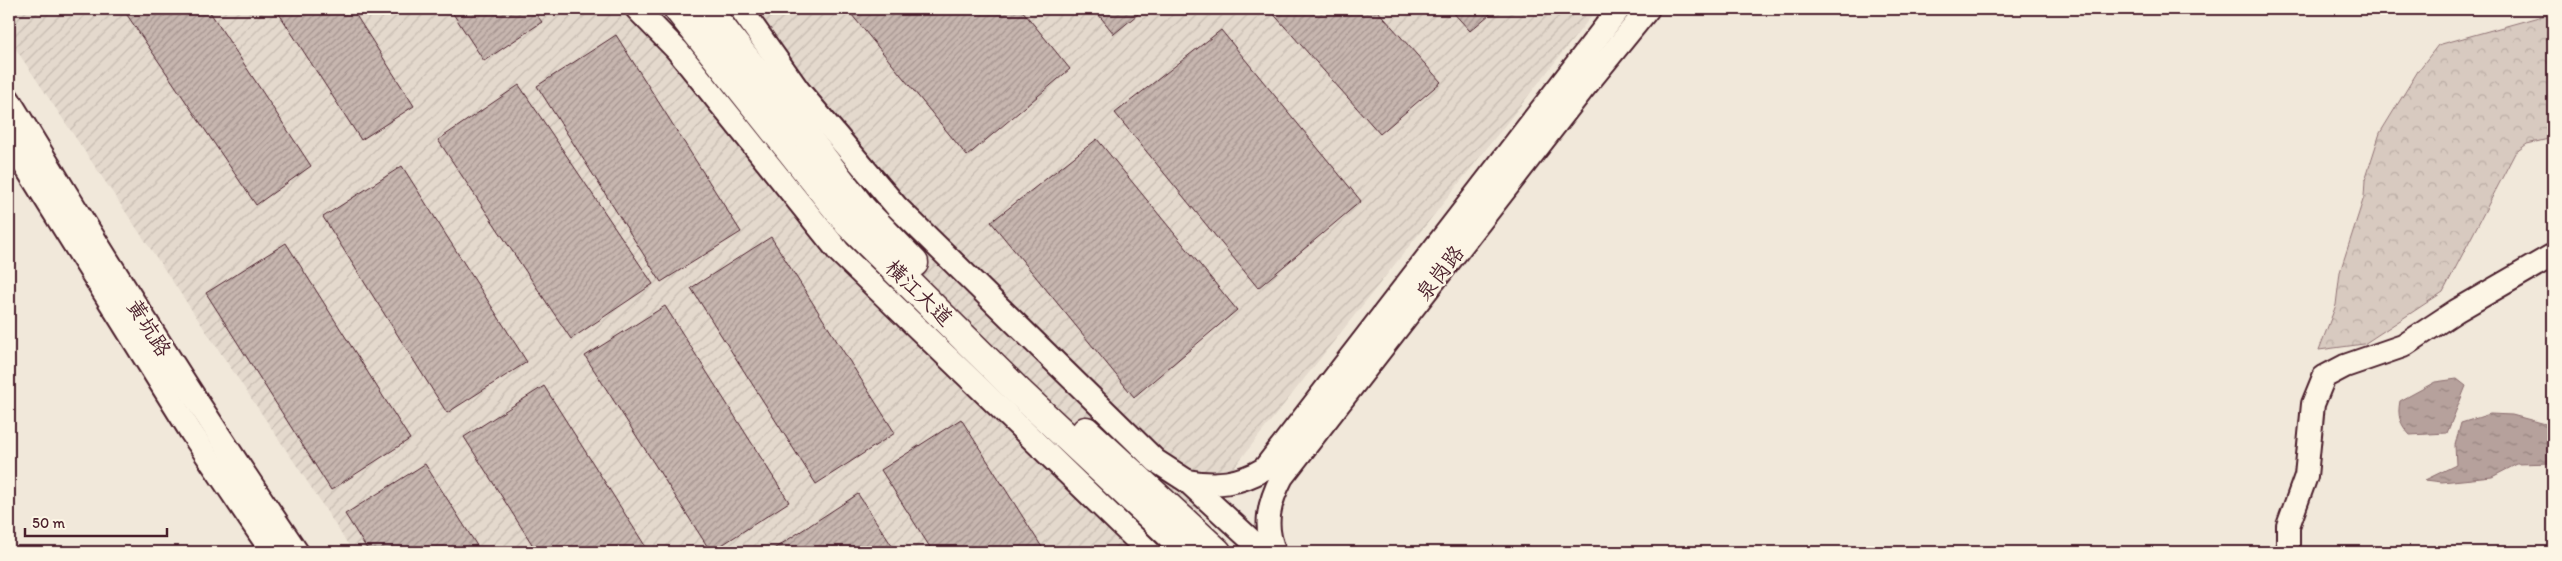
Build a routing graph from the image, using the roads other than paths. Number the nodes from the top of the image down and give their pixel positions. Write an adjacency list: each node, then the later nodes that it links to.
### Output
1 (637, 9): 10 (street)
2 (678, 9): 10 (main road, 横江大道)
3 (707, 9): 10 (main road, 横江大道)
4 (741, 9): 10 (street)
5 (1627, 14): 9 (street, 泉岗路)
6 (9, 100): 14 (street, 黄坑路)
7 (9, 140): 13 (street, 黄坑路)
8 (2553, 255): 20 (street)
9 (1274, 471): 11 (street, 泉岗路); 19 (street, 泉岗路)
10 (1119, 474): 11 (street); 12 (street); 16 (main road, 横江大道); 17 (main road, 横江大道)
11 (1187, 481): 18 (street)
12 (1136, 544): 15 (street)
13 (272, 552)
14 (297, 552)
15 (1149, 552)
16 (1189, 552)
17 (1217, 552)
18 (1264, 552)
19 (1275, 552)
20 (2288, 552)

